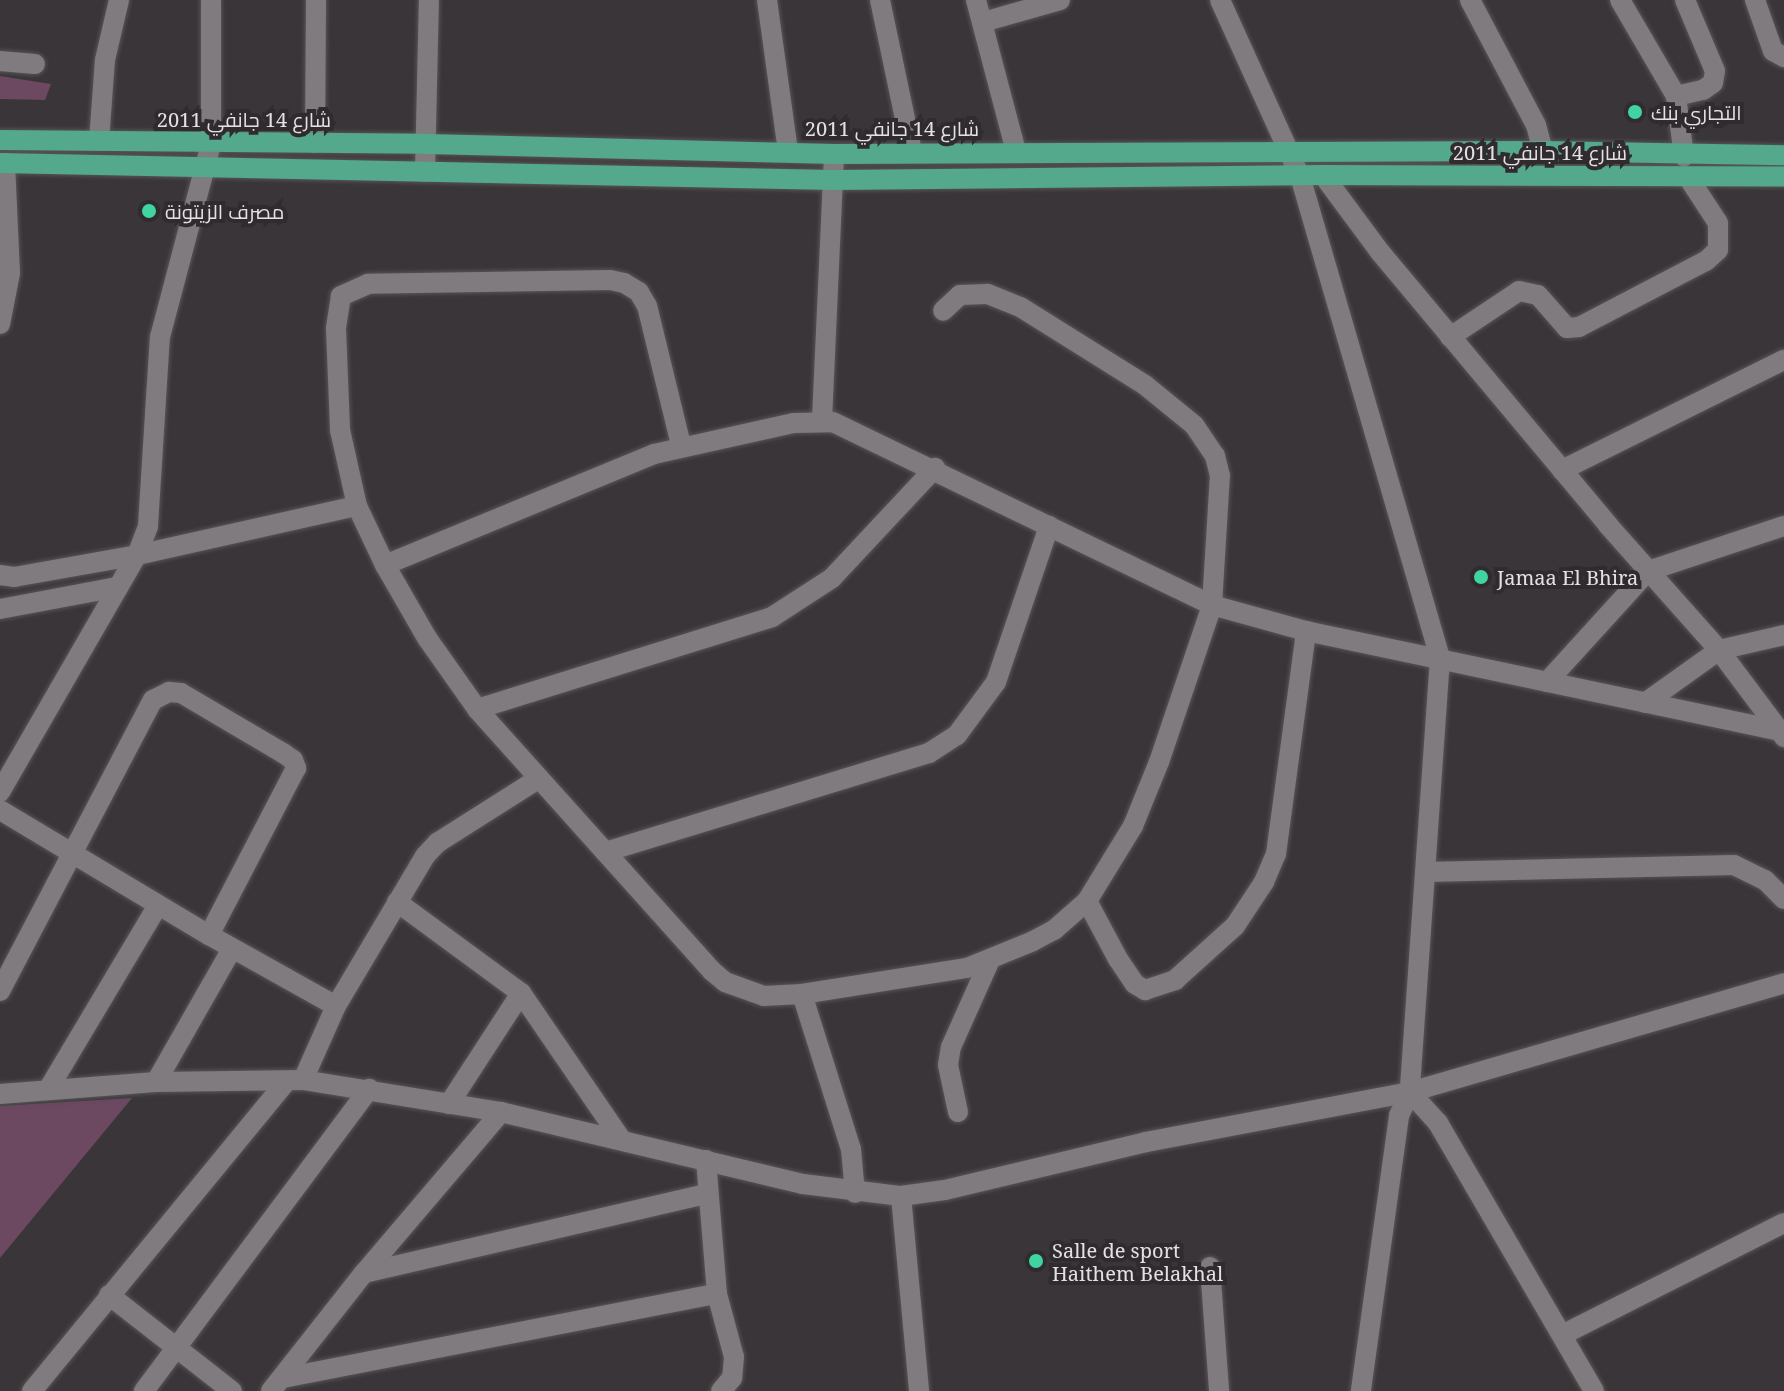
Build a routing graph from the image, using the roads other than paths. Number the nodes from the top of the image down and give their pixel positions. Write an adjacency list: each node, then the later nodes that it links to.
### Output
1 (119, 0): 20 (street)
2 (211, 0): 22 (street)
3 (316, 0): 21 (street)
4 (429, 0): 23 (street)
5 (767, 0): 26 (street)
6 (880, 0): 27 (street)
7 (976, 0): 14 (street)
8 (1060, 0): 14 (street)
9 (1220, 0): 28 (street)
10 (1470, 0): 25 (street)
11 (1620, 0): 18 (street)
12 (1685, 0): 18 (street)
13 (1755, 0): 15 (street)
14 (983, 22): 24 (street)
15 (1784, 57)
16 (0, 61): 17 (street)
17 (35, 64)
18 (1676, 96): 32 (street)
19 (0, 140): 20 (main road, شارع 14 جانفي 2011)
20 (99, 141): 22 (main road, شارع 14 جانفي 2011)
21 (315, 143): 22 (main road, شارع 14 جانفي 2011); 23 (main road, شارع 14 جانفي 2011)
22 (211, 144): 33 (street)
23 (426, 144): 26 (main road, شارع 14 جانفي 2011); 34 (street)
24 (1016, 151): 27 (main road, شارع 14 جانفي 2011); 28 (main road, شارع 14 جانفي 2011)
25 (1543, 151): 28 (main road, شارع 14 جانفي 2011); 32 (main road, شارع 14 جانفي 2011)
26 (788, 152): 29 (main road, شارع 14 جانفي 2011)
27 (912, 152): 29 (main road, شارع 14 جانفي 2011)
28 (1291, 153): 36 (street)
29 (834, 154): 38 (street)
30 (1784, 155): 32 (main road, شارع 14 جانفي 2011)
31 (3, 163): 33 (main road, شارع 14 جانفي 2011); 40 (street)
32 (1686, 166): 35 (main road, شارع 14 جانفي 2011); 37 (main road, شارع 14 جانفي 2011); 41 (street)
33 (205, 168): 34 (main road, شارع 14 جانفي 2011); 50 (street)
34 (425, 172): 38 (main road, شارع 14 جانفي 2011)
35 (1323, 175): 36 (main road, شارع 14 جانفي 2011); 41 (street)
36 (1300, 176): 38 (main road, شارع 14 جانفي 2011); 60 (street)
37 (1784, 177)
38 (834, 180): 43 (street)
39 (943, 311): 55 (street)
40 (0, 324)
41 (1450, 337): 46 (street)
42 (1784, 360): 46 (street)
43 (822, 420): 44 (street); 45 (street)
44 (681, 445): 47 (street); 51 (street)
45 (935, 468): 48 (street); 63 (street)
46 (1562, 470): 52 (street)
47 (357, 506): 50 (street); 51 (street)
48 (1049, 526): 55 (street); 68 (street)
49 (1784, 526): 52 (street)
50 (137, 555): 53 (street); 54 (street)
51 (385, 565): 63 (street)
52 (1648, 571): 59 (street); 61 (street)
53 (0, 575)
54 (118, 587): 56 (street); 66 (street)
55 (1212, 605): 57 (street); 72 (street)
56 (0, 609)
57 (1306, 631): 60 (street); 72 (street)
58 (1784, 635): 59 (street)
59 (1719, 650): 62 (street); 64 (street)
60 (1440, 658): 61 (street); 70 (street)
61 (1547, 682): 62 (street)
62 (1645, 703): 64 (street)
63 (477, 709): 65 (street)
64 (1783, 734)
65 (538, 779): 68 (street); 73 (street)
66 (0, 792)
67 (0, 810): 69 (street)
68 (605, 852): 81 (street)
69 (76, 853): 74 (street); 75 (street); 79 (street)
70 (1425, 872): 71 (street); 87 (street)
71 (1784, 899)
72 (1087, 901): 77 (street)
73 (397, 902): 80 (street); 82 (street)
74 (158, 905): 75 (street); 85 (street)
75 (209, 935): 76 (street)
76 (232, 949): 82 (street); 84 (street)
77 (989, 962): 81 (street); 91 (street)
78 (1784, 983): 87 (street)
79 (0, 991)
80 (521, 993): 89 (street); 92 (street)
81 (802, 994): 94 (street)
82 (336, 1006): 83 (street)
83 (295, 1081): 84 (street); 86 (street); 101 (street)
84 (156, 1082): 85 (street)
85 (49, 1088): 88 (street)
86 (369, 1089): 89 (street); 103 (street)
87 (1410, 1092): 96 (street); 102 (street); 111 (street)
88 (0, 1094)
89 (449, 1104): 90 (street)
90 (501, 1112): 92 (street); 99 (street)
91 (958, 1112)
92 (621, 1139): 93 (street)
93 (706, 1160): 94 (street); 95 (street)
94 (855, 1193): 96 (street)
95 (707, 1194): 99 (street); 100 (street)
96 (901, 1196): 109 (street)
97 (1784, 1223): 102 (street)
98 (1210, 1267): 110 (street)
99 (364, 1273): 104 (street)
100 (717, 1294): 104 (street); 108 (street)
101 (109, 1295): 103 (street); 105 (street)
102 (1564, 1334): 112 (street)
103 (175, 1350): 106 (street); 107 (street)
104 (277, 1385)
105 (32, 1391)
106 (144, 1391)
107 (232, 1391)
108 (721, 1391)
109 (919, 1391)
110 (1219, 1391)
111 (1361, 1391)
112 (1594, 1391)

